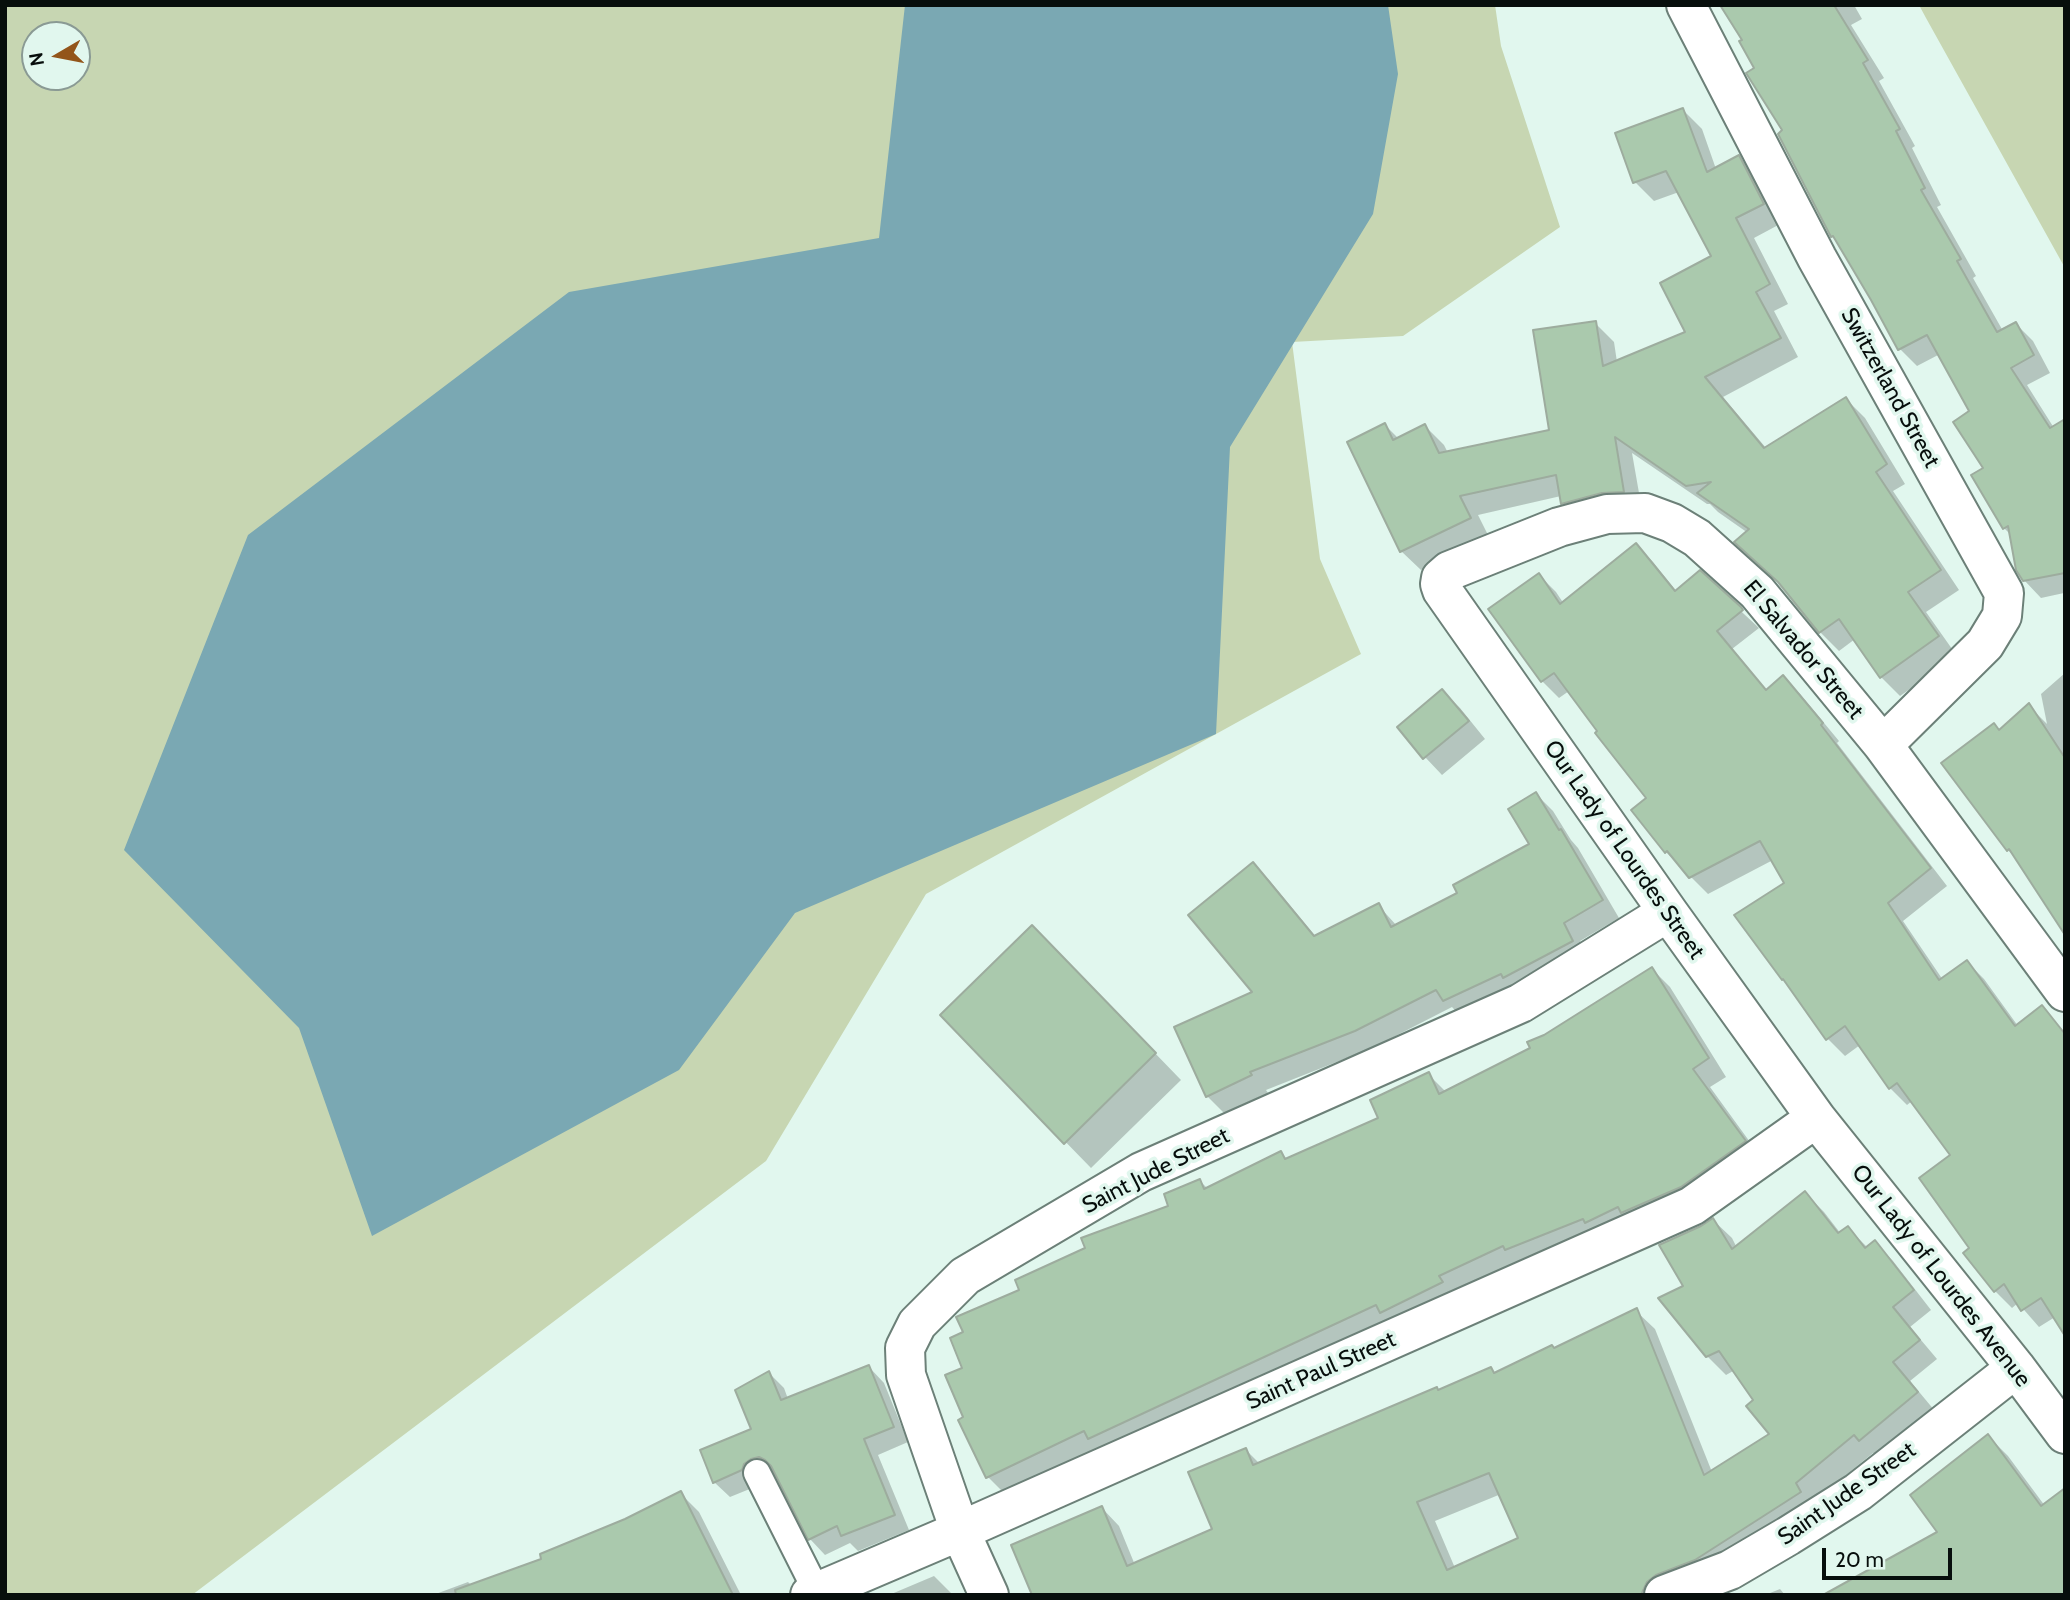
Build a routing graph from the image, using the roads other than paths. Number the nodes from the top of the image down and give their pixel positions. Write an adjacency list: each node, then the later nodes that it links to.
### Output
1 (1686, 5): 3 (street, Switzerland Street)
2 (1441, 578): 3 (street, El Salvador Street); 4 (street, Our Lady of Lourdes Street)
3 (1883, 745): 5 (street, El Salvador Street)
4 (1668, 912): 6 (street, Our Lady of Lourdes Street); 10 (street, Saint Jude Street)
5 (2065, 992)
6 (1816, 1118): 7 (street, Our Lady of Lourdes Avenue); 10 (street, Saint Paul Street)
7 (2016, 1368): 8 (street, Our Lady of Lourdes Avenue); 13 (street, Saint Jude Street)
8 (2065, 1434)
9 (757, 1472): 11 (lane)
10 (960, 1531): 11 (street, Saint Paul Street); 12 (street, Saint Jude Street)
11 (814, 1593)
12 (989, 1595)
13 (1664, 1595)

